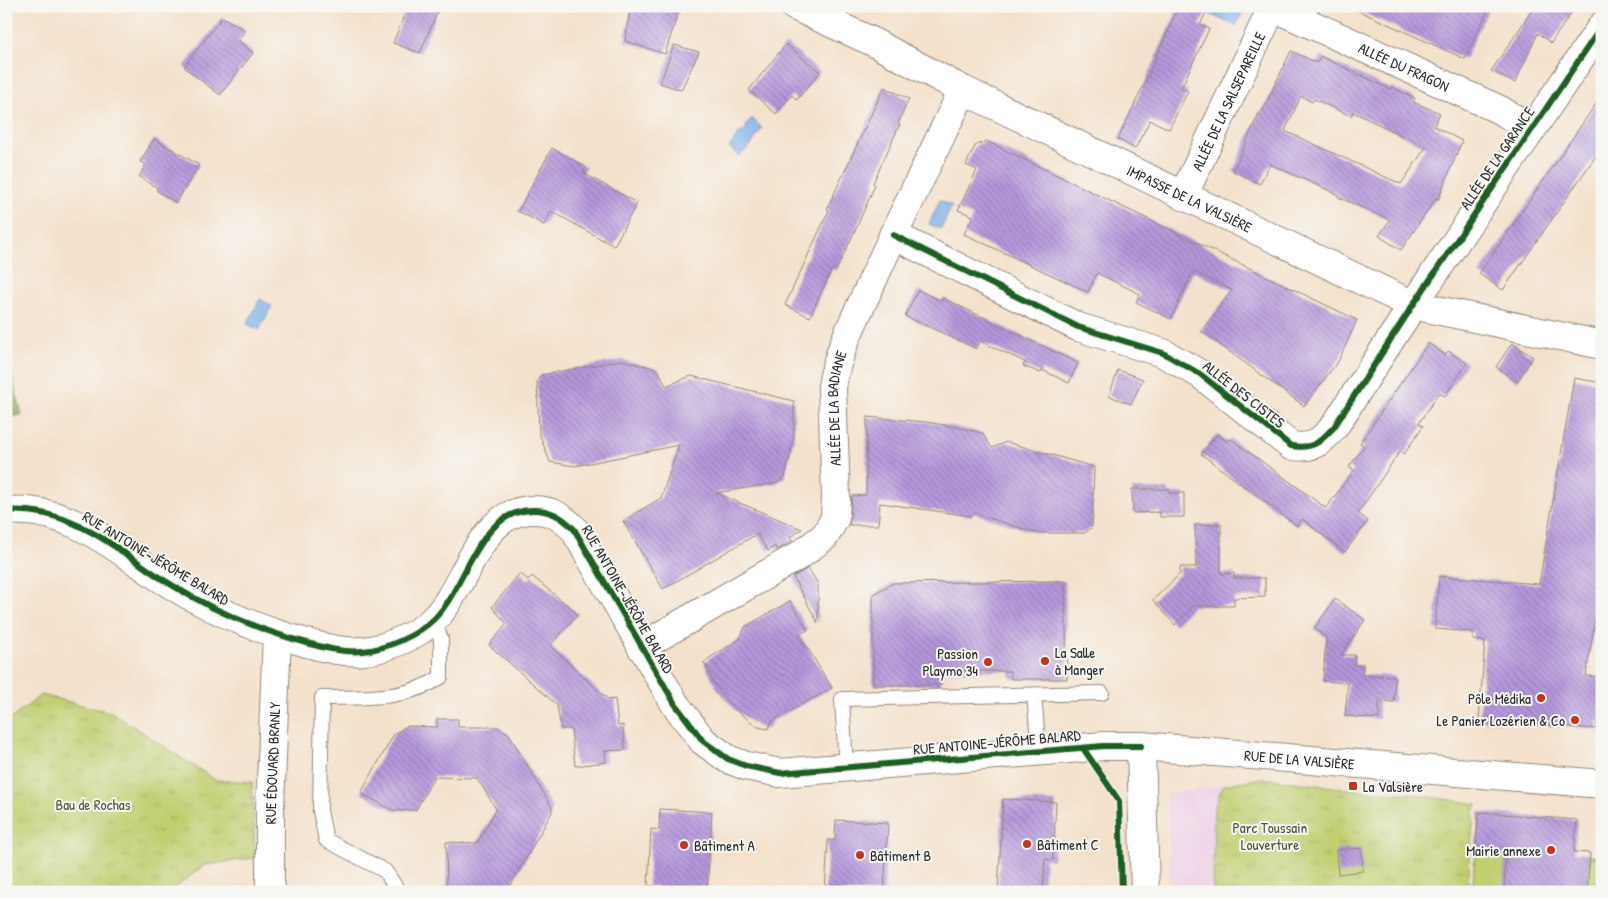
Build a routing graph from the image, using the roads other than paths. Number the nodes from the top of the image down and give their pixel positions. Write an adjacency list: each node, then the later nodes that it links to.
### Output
1 (794, 6): 4 (street, IMPASSE DE LA VALSIÈRE)
2 (1273, 7): 5 (street, ALLÉE DU FRAGON); 6 (street, ALLÉE DE LA SALSEPAREILLE)
3 (1602, 26): 5 (street, ALLÉE DE LA GARANCE)
4 (962, 90): 6 (street, IMPASSE DE LA VALSIÈRE); 7 (street, ALLÉE DE LA BADIANE)
5 (1532, 129): 8 (street, ALLÉE DE LA GARANCE)
6 (1183, 196): 8 (street, IMPASSE DE LA VALSIÈRE)
7 (893, 235): 8 (street, ALLÉE DES CISTES); 13 (street, ALLÉE DE LA BADIANE)
8 (1413, 305): 9 (street, IMPASSE DE LA VALSIÈRE)
9 (1602, 345)
10 (6, 511): 12 (street, RUE ANTOINE-JÉRÔME BALARD)
11 (434, 620): 12 (street, RUE ANTOINE-JÉRÔME BALARD); 13 (street, RUE ANTOINE-JÉRÔME BALARD); 21 (lane)
12 (277, 635): 20 (street, RUE ÉDOUARD BRANLY)
13 (641, 647): 18 (street, RUE ANTOINE-JÉRÔME BALARD)
14 (1102, 693): 15 (lane)
15 (1034, 695): 17 (lane); 18 (lane)
16 (1141, 746): 17 (street, RUE ANTOINE-JÉRÔME BALARD); 19 (street, RUE DE LA VALSIÈRE); 22 (street)
17 (1039, 752): 18 (street, RUE ANTOINE-JÉRÔME BALARD)
18 (846, 767)
19 (1602, 784)
20 (270, 892)
21 (399, 892)
22 (1145, 892)

